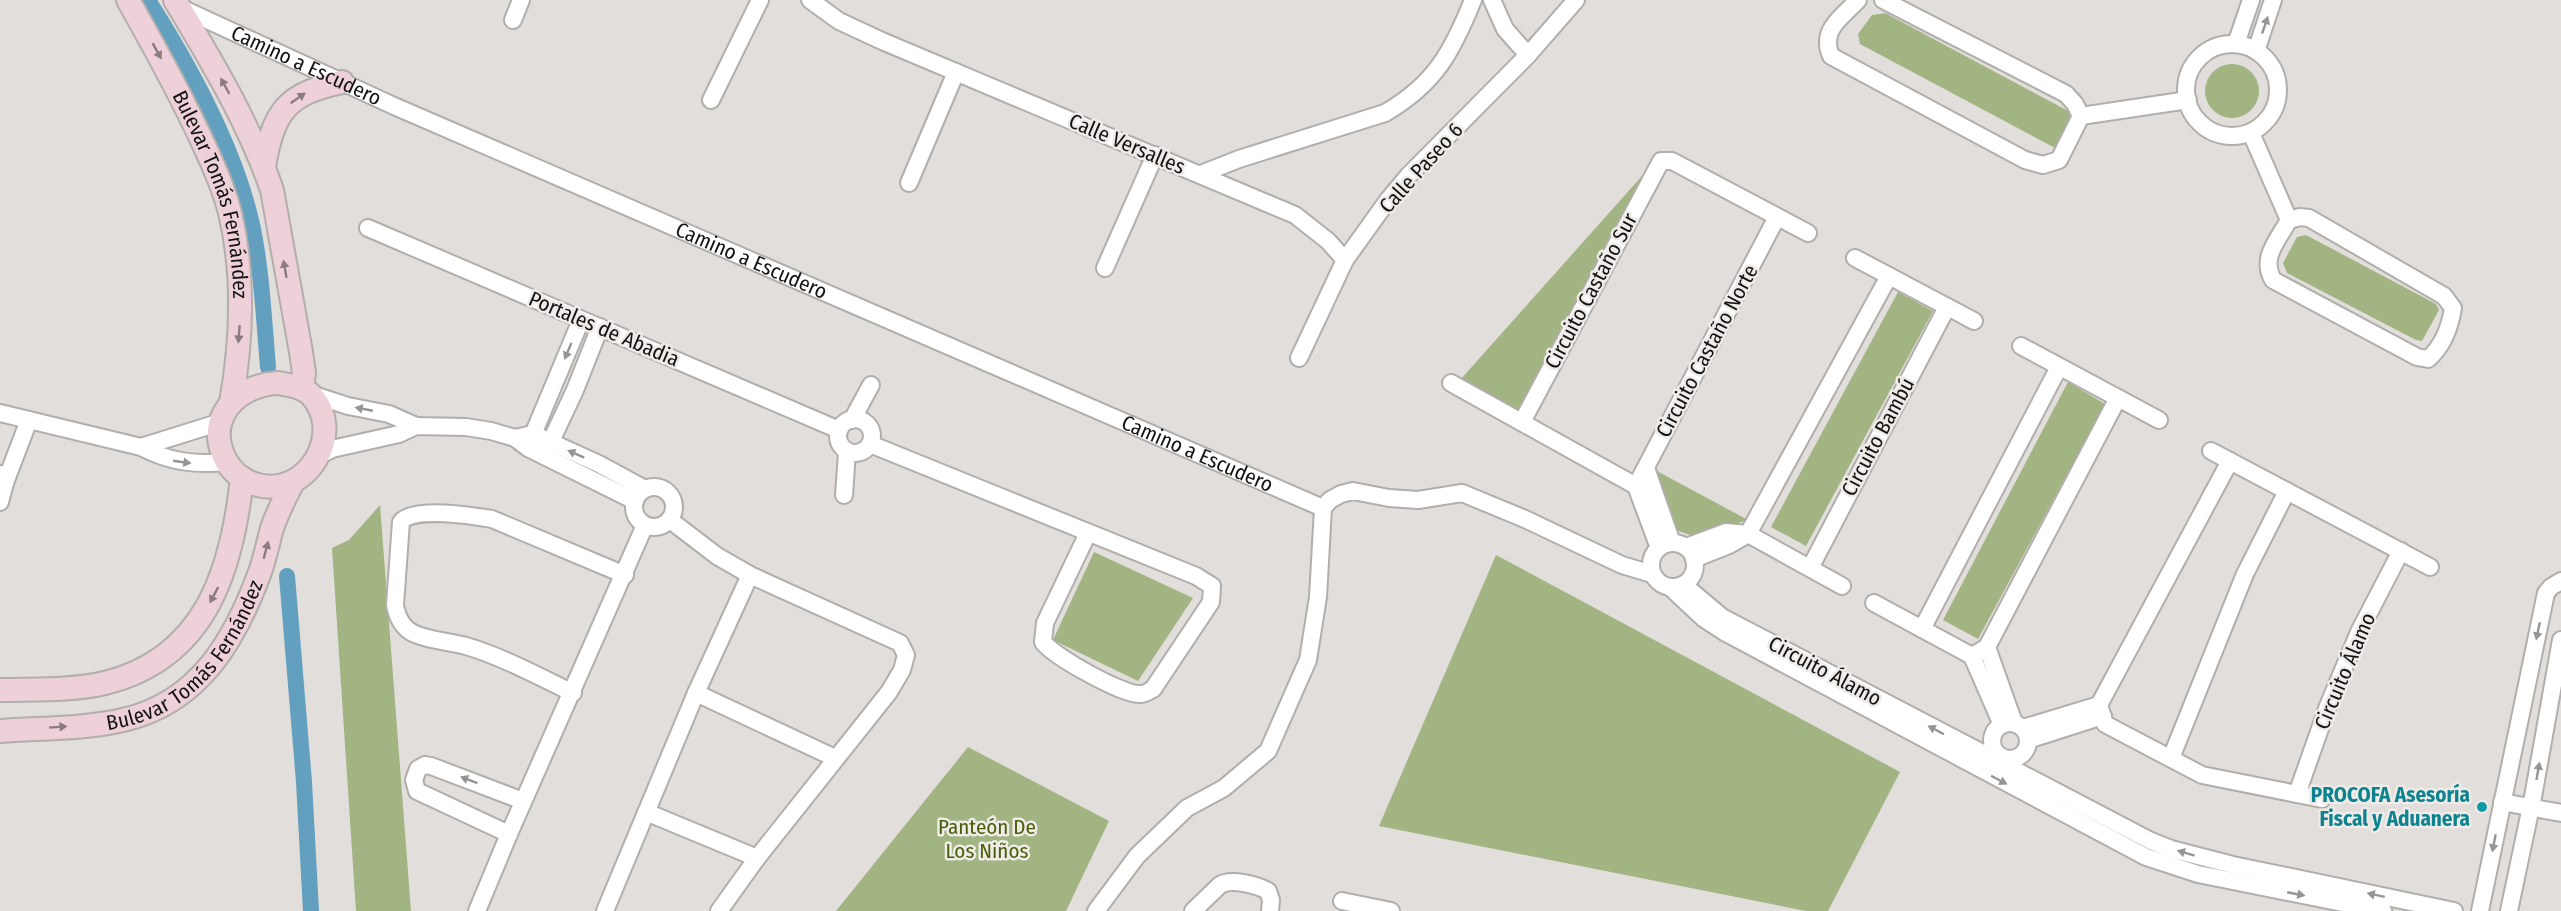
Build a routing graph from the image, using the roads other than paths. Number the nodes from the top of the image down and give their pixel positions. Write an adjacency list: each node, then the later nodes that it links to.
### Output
1 (128, 0): 47 (main road, Bulevar Tomás Fernández, one-way to 47)
2 (521, 0): 13 (street)
3 (760, 0): 19 (street)
4 (810, 0): 17 (street, Calle Versalles)
5 (1473, 0): 25 (street, Calle Versalles)
6 (1492, 0): 16 (street)
7 (1576, 0): 16 (street, Calle Paseo 6)
8 (1858, 0): 21 (street)
9 (1883, 0): 21 (street)
10 (2251, 0): 14 (street)
11 (2273, 0): 15 (street, one-way to 11)
12 (170, 2): 18 (street, Camino a Escudero); 24 (main road, one-way to 12)
13 (513, 20)
14 (2236, 44): 15 (street); 20 (street)
15 (2256, 51): 22 (street)
16 (1528, 55): 32 (street, Calle Paseo 6)
17 (956, 72): 23 (street, Calle Versalles); 26 (street)
18 (342, 81): 24 (main road, one-way to 18); 73 (street, Camino a Escudero)
19 (711, 100)
20 (2188, 100): 21 (street); 22 (street)
21 (2081, 116)
22 (2251, 132): 28 (street)
23 (1155, 155): 25 (street, Calle Versalles); 33 (street)
24 (264, 166): 44 (main road, one-way to 24)
25 (1200, 174): 32 (street)
26 (909, 183)
27 (1777, 217): 30 (street); 53 (street, Circuito Castaño Sur); 64 (street, Circuito Castaño Norte)
28 (2289, 220): 28 (street)
29 (368, 228): 36 (street, Portales de Abadia)
30 (1808, 233)
31 (1855, 258): 34 (street)
32 (1344, 260): 40 (street, Calle Paseo 6)
33 (1105, 268)
34 (1889, 276): 35 (street); 77 (street)
35 (1947, 307): 37 (street); 81 (street, Circuito Bambú)
36 (581, 320): 38 (street, Portales de Abadia); 46 (street, one-way to 46)
37 (1974, 321)
38 (600, 327): 49 (street); 55 (street, Portales de Abadia)
39 (2020, 346): 41 (street)
40 (1299, 358)
41 (2059, 366): 45 (street); 89 (street)
42 (1451, 382): 53 (street)
43 (871, 385): 51 (street)
44 (306, 392): 47 (main road); 54 (street, one-way to 44); 62 (main road)
45 (2118, 398): 52 (street); 91 (street)
46 (545, 405): 49 (street); 56 (street)
47 (226, 412): 58 (street); 65 (main road)
48 (0, 413): 50 (street)
49 (564, 416): 59 (street)
50 (29, 420): 58 (street); 66 (street)
51 (852, 420): 55 (street); 57 (street)
52 (2159, 420)
53 (1522, 422): 68 (street)
54 (416, 426): 56 (street); 62 (street)
55 (839, 430): 61 (street)
56 (526, 440): 59 (street)
57 (870, 444): 61 (street); 76 (street)
58 (141, 447): 65 (street, one-way to 65)
59 (547, 449): 70 (street)
60 (2211, 451): 63 (street)
61 (847, 452): 71 (street)
62 (320, 454): 67 (main road)
63 (2230, 460): 69 (street); 96 (street)
64 (1646, 468): 68 (street, Circuito Castaño Norte); 78 (street)
65 (234, 470): 67 (main road); 93 (main road, Bulevar Tomás Fernández, one-way to 93)
66 (2, 475): 72 (street)
67 (292, 482): 97 (main road, Bulevar Tomás Fernández, one-way to 67)
68 (1636, 486): 78 (street)
69 (2288, 491): 79 (street); 103 (street)
70 (640, 495): 74 (street); 75 (street)
71 (844, 495)
72 (0, 502)
73 (1323, 508): 83 (street); 121 (street)
74 (670, 520): 75 (street); 84 (street)
75 (645, 525): 82 (street)
76 (1088, 533): 76 (street)
77 (1748, 534): 78 (street); 81 (street)
78 (1678, 549): 83 (street); 86 (street)
79 (2401, 551): 80 (street); 105 (street, Circuito Álamo)
80 (2430, 567)
81 (1810, 568): 87 (street)
82 (625, 574): 94 (street); 94 (street)
83 (1652, 574): 86 (street)
84 (750, 575): 95 (street); 102 (street)
85 (2561, 581): 106 (street, one-way to 106)
86 (1677, 586): 100 (street, Circuito Álamo, one-way to 86); 101 (street, Circuito Álamo)
87 (1842, 586)
88 (1874, 603): 89 (street)
89 (1922, 629): 92 (street)
90 (2561, 640): 110 (street, one-way to 90)
91 (1987, 647): 92 (street); 98 (street)
92 (1972, 656): 98 (street)
93 (0, 690)
94 (573, 693): 108 (street)
95 (696, 693): 102 (street); 112 (street)
96 (2101, 710): 98 (street); 103 (street)
97 (0, 731)
98 (2018, 734): 99 (street); 99 (street); 104 (street)
99 (1992, 744): 100 (street)
100 (1973, 749): 101 (street); 104 (street, Circuito Álamo)
101 (1946, 751): 109 (street, Circuito Álamo, one-way to 109)
102 (835, 758): 115 (street)
103 (2171, 758): 105 (street)
104 (2031, 780): 109 (street); 116 (street, Circuito Álamo, one-way to 104)
105 (2297, 794): 107 (street)
106 (2503, 796): 110 (street); 127 (street, one-way to 127)
107 (2322, 799)
108 (524, 801): 114 (street); 114 (street, one-way to 114)
109 (2039, 801): 116 (street, Circuito Álamo)
110 (2532, 802): 111 (street); 113 (street); 128 (street)
111 (2561, 804)
112 (646, 812): 115 (street); 119 (street)
113 (2561, 813)
114 (509, 834): 118 (street)
115 (757, 858): 120 (street)
116 (2272, 881): 125 (street, Circuito Álamo, one-way to 125); 126 (street, Circuito Álamo, one-way to 116)
117 (1342, 901): 124 (street)
118 (477, 911)
119 (605, 911)
120 (720, 911)
121 (1096, 911)
122 (1193, 911): 123 (street)
123 (1270, 911)
124 (1391, 911)
125 (2383, 911)
126 (2454, 911)
127 (2481, 911)
128 (2509, 911)

